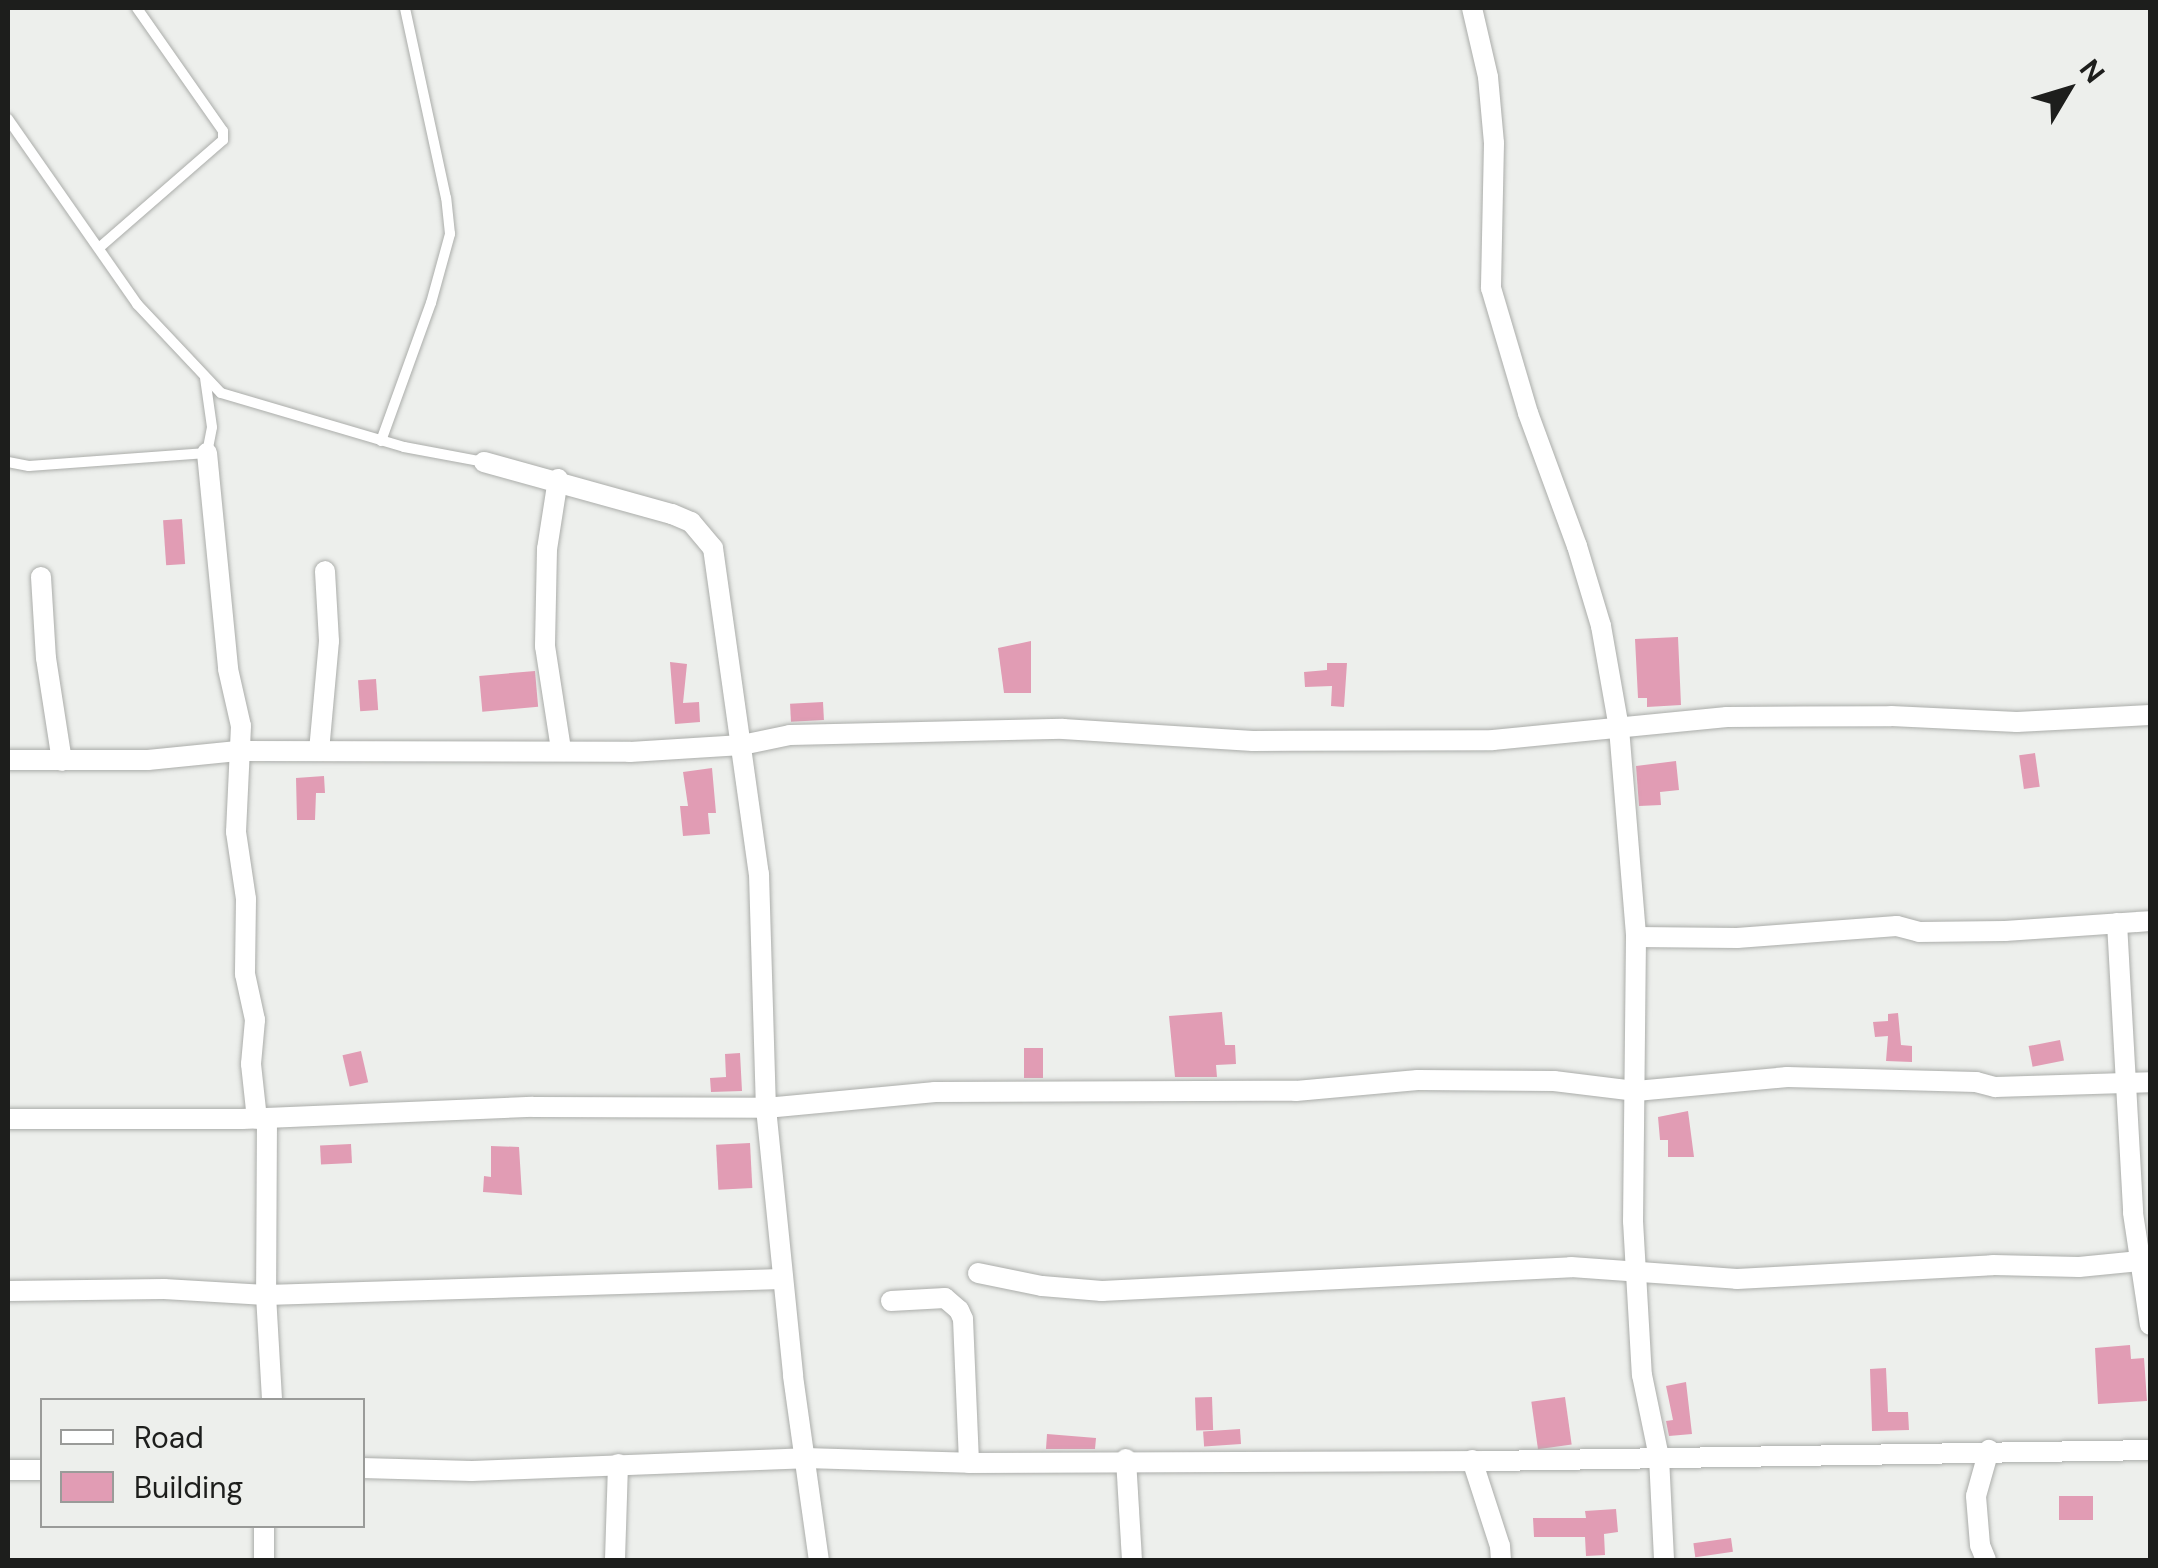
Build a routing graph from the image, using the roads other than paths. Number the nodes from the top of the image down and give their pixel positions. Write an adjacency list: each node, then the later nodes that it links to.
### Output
1 (137, 8): 5 (lane)
2 (405, 8): 7 (lane)
3 (1472, 8): 15 (street)
4 (8, 119): 5 (lane)
5 (100, 247): 6 (lane)
6 (205, 378): 7 (lane); 8 (lane)
7 (381, 440): 10 (lane)
8 (207, 453): 9 (lane); 18 (street)
9 (8, 462)
10 (484, 462): 11 (street)
11 (558, 479): 16 (street); 17 (street)
12 (325, 571): 19 (street)
13 (41, 576): 21 (street)
14 (2150, 715): 15 (street)
15 (1619, 728): 16 (street); 24 (street)
16 (742, 745): 17 (street); 28 (street)
17 (561, 749): 19 (street)
18 (238, 751): 19 (street); 21 (street); 30 (street)
19 (319, 751)
20 (8, 760): 21 (street)
21 (62, 762)
22 (2150, 921): 23 (street)
23 (2117, 922): 24 (street); 26 (street)
24 (1636, 937): 27 (street)
25 (2150, 1082): 26 (street)
26 (2126, 1083): 27 (street); 31 (street)
27 (1636, 1091): 28 (street); 32 (street)
28 (766, 1108): 30 (street); 34 (street)
29 (8, 1118): 30 (street)
30 (262, 1119): 36 (street)
31 (2145, 1261): 32 (street); 38 (street)
32 (1636, 1270): 33 (street); 42 (street)
33 (978, 1273)
34 (782, 1279): 36 (street); 43 (street)
35 (8, 1291): 36 (street)
36 (266, 1295): 39 (street)
37 (891, 1302): 46 (street)
38 (2150, 1324)
39 (272, 1398)
40 (1990, 1450): 41 (street); 42 (street); 58 (street)
41 (2150, 1450)
42 (1659, 1457): 45 (street); 57 (street)
43 (805, 1458): 46 (street); 47 (street); 54 (street)
44 (1126, 1459): 45 (street); 46 (street); 55 (street)
45 (1472, 1460): 56 (street)
46 (969, 1463)
47 (618, 1464): 48 (street); 53 (street)
48 (365, 1468)
49 (8, 1470): 50 (street)
50 (40, 1470)
51 (264, 1528): 52 (street)
52 (264, 1560)
53 (615, 1560)
54 (820, 1560)
55 (1132, 1560)
56 (1501, 1560)
57 (1664, 1560)
58 (1986, 1560)

